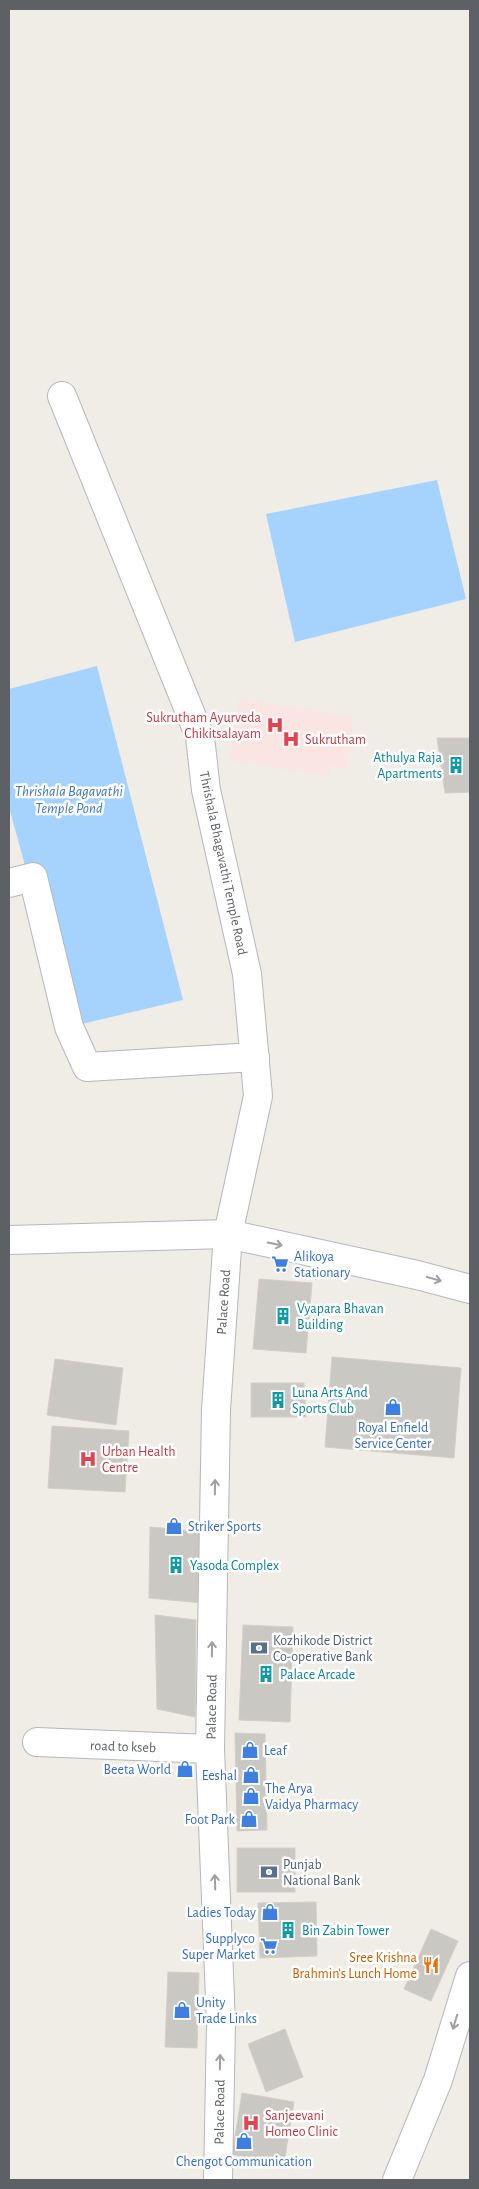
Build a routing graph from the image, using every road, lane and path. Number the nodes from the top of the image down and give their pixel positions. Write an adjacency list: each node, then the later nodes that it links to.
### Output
1 (62, 396): 3 (street, Thrishala Bhagavathi Temple Road)
2 (9, 883): 3 (street)
3 (255, 1057): 4 (street, Thrishala Bhagavathi Temple Road)
4 (228, 1234): 5 (street); 6 (street, one-way to 6); 8 (street, Palace Road, one-way to 4)
5 (9, 1240)
6 (470, 1289)
7 (36, 1742): 8 (street, road to kseb)
8 (210, 1749): 10 (street, Palace Road, one-way to 8)
9 (470, 1976): 11 (street, one-way to 11)
10 (218, 2180)
11 (397, 2180)

